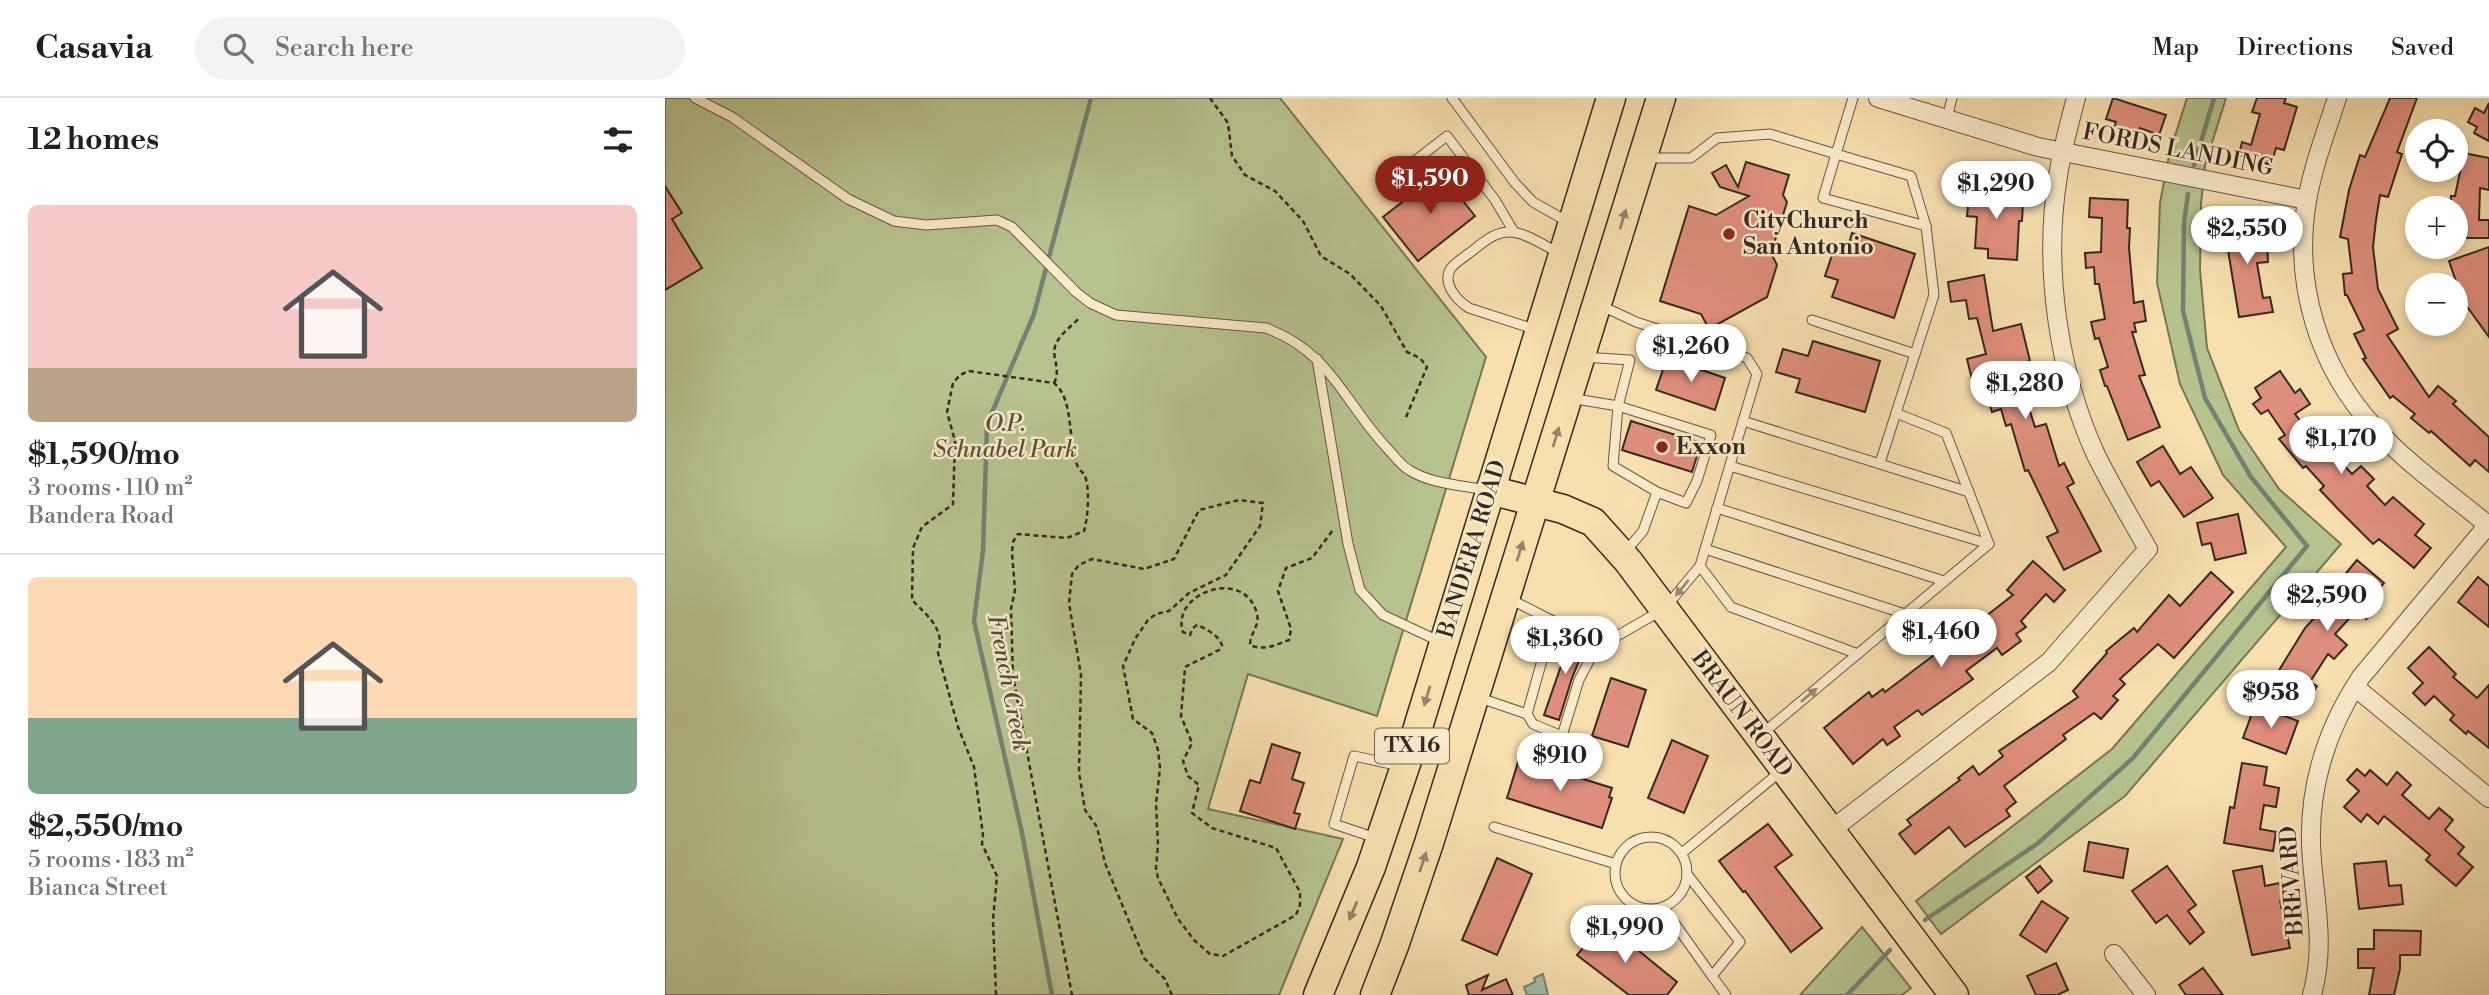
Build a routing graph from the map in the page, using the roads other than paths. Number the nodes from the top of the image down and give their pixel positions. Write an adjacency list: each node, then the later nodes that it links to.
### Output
1 (695, 98): 25 (lane)
2 (1452, 98): 16 (lane)
3 (1611, 98): 16 (main road, BANDERA ROAD / TX 16)
4 (1661, 98): 13 (main road, BANDERA ROAD / TX 16)
5 (1853, 98): 12 (lane)
6 (1952, 98): 10 (lane)
7 (2076, 98): 11 (street)
8 (2337, 98): 15 (street)
9 (1889, 100): 10 (street, FORDS LANDING)
10 (1947, 119): 11 (street, FORDS LANDING)
11 (2063, 152): 15 (street, FORDS LANDING); 58 (street)
12 (1836, 154): 13 (lane); 17 (lane); 17 (lane)
13 (1642, 159): 20 (main road, BANDERA ROAD / TX 16, one-way to 13)
14 (1385, 183): 18 (lane)
15 (2307, 200): 37 (street)
16 (1572, 224): 19 (main road, BANDERA ROAD / TX 16)
17 (1926, 226): 23 (lane)
18 (1514, 232): 19 (lane); 22 (lane)
19 (1562, 254): 22 (main road, BANDERA ROAD / TX 16)
20 (1597, 304): 24 (main road, BANDERA ROAD / TX 16); 29 (lane)
21 (1812, 320): 23 (lane)
22 (1539, 331): 32 (main road, BANDERA ROAD / TX 16)
23 (1915, 354): 28 (lane)
24 (1581, 356): 26 (main road, BANDERA ROAD / TX 16); 27 (lane)
25 (1317, 359): 32 (lane); 48 (lane)
26 (1568, 398): 27 (lane); 35 (main road, BANDERA ROAD / TX 16, one-way to 26)
27 (1618, 406): 33 (lane); 33 (lane)
28 (1896, 413): 30 (lane); 34 (lane)
29 (1743, 421): 30 (lane); 31 (lane)
30 (1879, 463): 34 (lane)
31 (1730, 466): 36 (lane); 38 (lane)
32 (1490, 490): 35 (main road, BRAUN ROAD); 48 (main road, BANDERA ROAD / TX 16)
33 (1657, 492): 40 (lane)
34 (1969, 492): 38 (lane)
35 (1536, 502): 40 (main road, BRAUN ROAD); 43 (main road, BANDERA ROAD / TX 16, one-way to 35)
36 (1717, 508): 39 (lane); 42 (lane)
37 (2489, 525): 50 (street, BREVARD)
38 (1989, 544): 42 (lane)
39 (1705, 549): 41 (lane); 45 (lane)
40 (1623, 555): 44 (main road, BRAUN ROAD)
41 (1700, 566): 44 (lane, one-way to 44); 49 (lane)
42 (1944, 581): 45 (lane)
43 (1506, 597): 46 (lane); 51 (main road, BANDERA ROAD / TX 16)
44 (1664, 609): 47 (lane); 53 (main road, BRAUN ROAD)
45 (1905, 614): 49 (lane)
46 (1553, 621): 47 (lane); 52 (lane)
47 (1613, 639): 52 (lane)
48 (1443, 643): 54 (main road, BANDERA ROAD / TX 16, one-way to 54)
49 (1859, 654): 53 (lane, one-way to 49)
50 (2355, 687): 56 (street); 71 (street, BREVARD)
51 (1475, 697): 52 (lane); 67 (main road, BANDERA ROAD / TX 16, one-way to 51)
52 (1527, 713)
53 (1759, 737): 55 (main road, BRAUN ROAD)
54 (1405, 768): 59 (main road, BANDERA ROAD / TX 16); 59 (lane)
55 (1784, 769): 58 (main road, BRAUN ROAD); 60 (lane)
56 (2489, 798)
57 (1495, 827): 61 (lane)
58 (1830, 831): 69 (main road, BRAUN ROAD)
59 (1380, 840): 66 (main road, BANDERA ROAD / TX 16, one-way to 66)
60 (1682, 853): 61 (lane); 62 (lane)
61 (1616, 864): 63 (lane)
62 (1688, 874): 63 (lane); 65 (lane)
63 (1664, 907): 65 (lane)
64 (2114, 954): 70 (street)
65 (1711, 976): 68 (lane)
66 (1318, 995)
67 (1375, 995)
68 (1725, 995)
69 (1954, 995)
70 (2145, 995)
71 (2312, 995)

